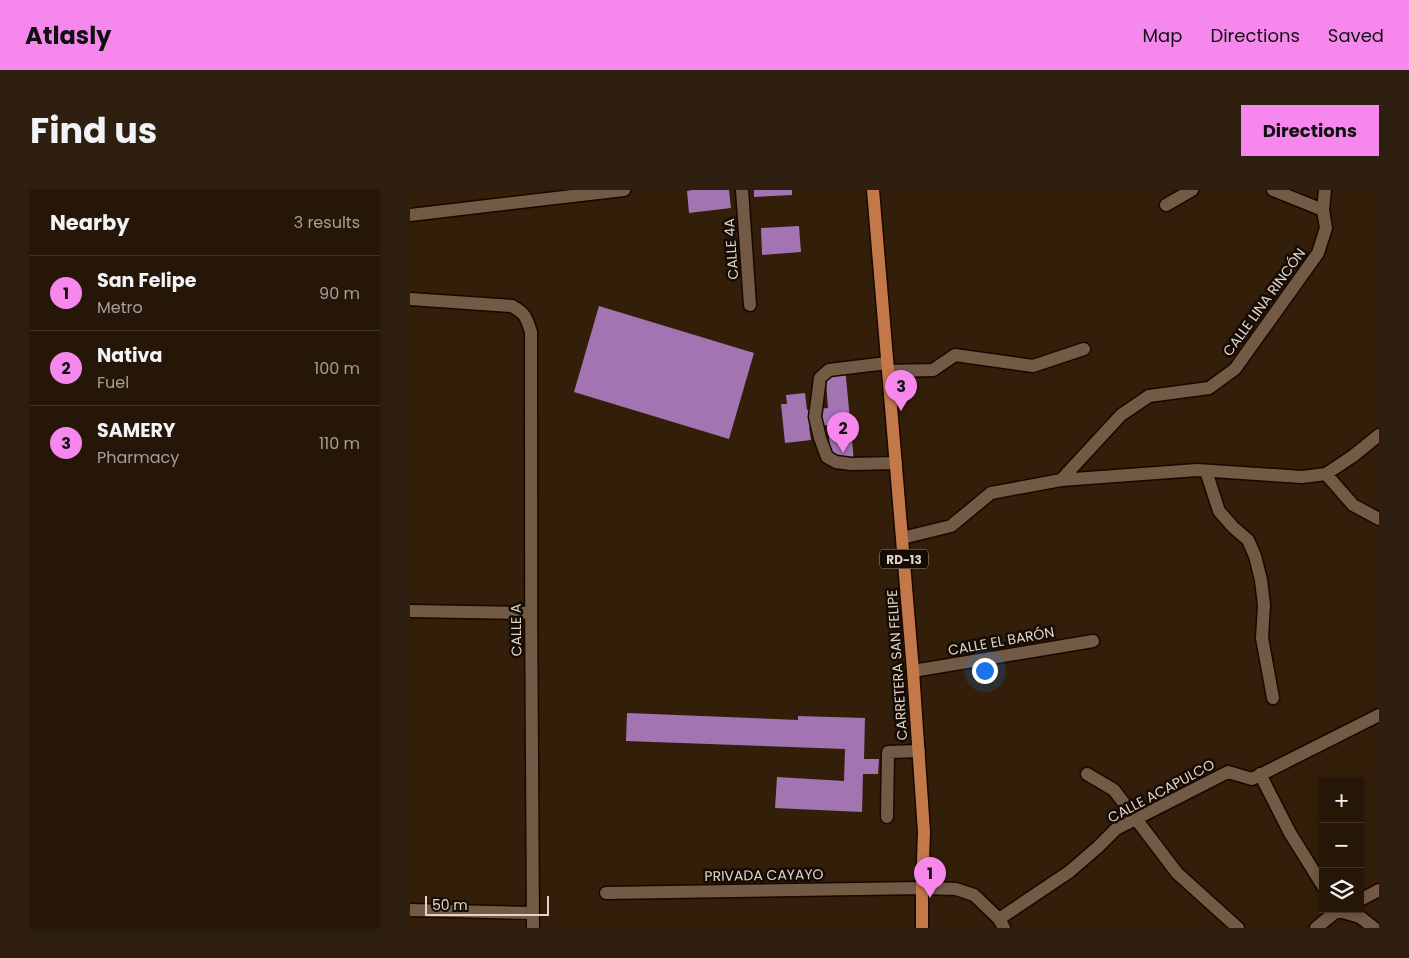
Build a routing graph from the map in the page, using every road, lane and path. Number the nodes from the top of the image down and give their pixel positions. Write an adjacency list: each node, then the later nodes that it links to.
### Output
1 (624, 190): 9 (street)
2 (742, 190): 11 (street, CALLE 4A)
3 (873, 190): 13 (main road, CARRETERA SAN FELIPE / RD-13)
4 (1192, 190): 7 (street)
5 (1273, 190): 8 (street)
6 (1325, 190): 8 (street, CALLE LINA RINCÓN)
7 (1166, 205)
8 (1323, 210): 18 (street, CALLE LINA RINCÓN)
9 (410, 215)
10 (410, 299): 22 (street, CALLE A)
11 (750, 305)
12 (1084, 349): 13 (street)
13 (888, 367): 15 (main road, CARRETERA SAN FELIPE / RD-13); 15 (street)
14 (1379, 435): 17 (street)
15 (896, 463): 20 (main road, CARRETERA SAN FELIPE / RD-13)
16 (1206, 471): 17 (street); 18 (street); 25 (street)
17 (1326, 474): 19 (street)
18 (1061, 480): 20 (street)
19 (1379, 519)
20 (902, 538): 24 (main road, CARRETERA SAN FELIPE / RD-13)
21 (410, 611): 22 (street)
22 (532, 613): 38 (street, CALLE A)
23 (1093, 641): 24 (street, CALLE EL BARÓN)
24 (913, 672): 27 (main road, CARRETERA SAN FELIPE / RD-13)
25 (1273, 698)
26 (1379, 715): 29 (street, CALLE ACAPULCO)
27 (919, 751): 30 (street); 33 (main road, CARRETERA SAN FELIPE / RD-13)
28 (1087, 774): 31 (street)
29 (1260, 774): 31 (street, CALLE ACAPULCO); 32 (street)
30 (887, 817)
31 (1136, 818): 41 (street, CALLE ACAPULCO); 44 (street)
32 (1319, 880)
33 (922, 888): 35 (street, PRIVADA CAYAYO); 41 (street, PRIVADA CAYAYO); 43 (main road, CARRETERA SAN FELIPE / RD-13)
34 (1379, 890): 36 (street)
35 (606, 892)
36 (1364, 898)
37 (410, 910): 38 (street)
38 (533, 913): 42 (street, CALLE A)
39 (1335, 913): 45 (street)
40 (1348, 913): 46 (street)
41 (1001, 924)
42 (533, 928)
43 (922, 928)
44 (1238, 928)
45 (1316, 928)
46 (1374, 928)

